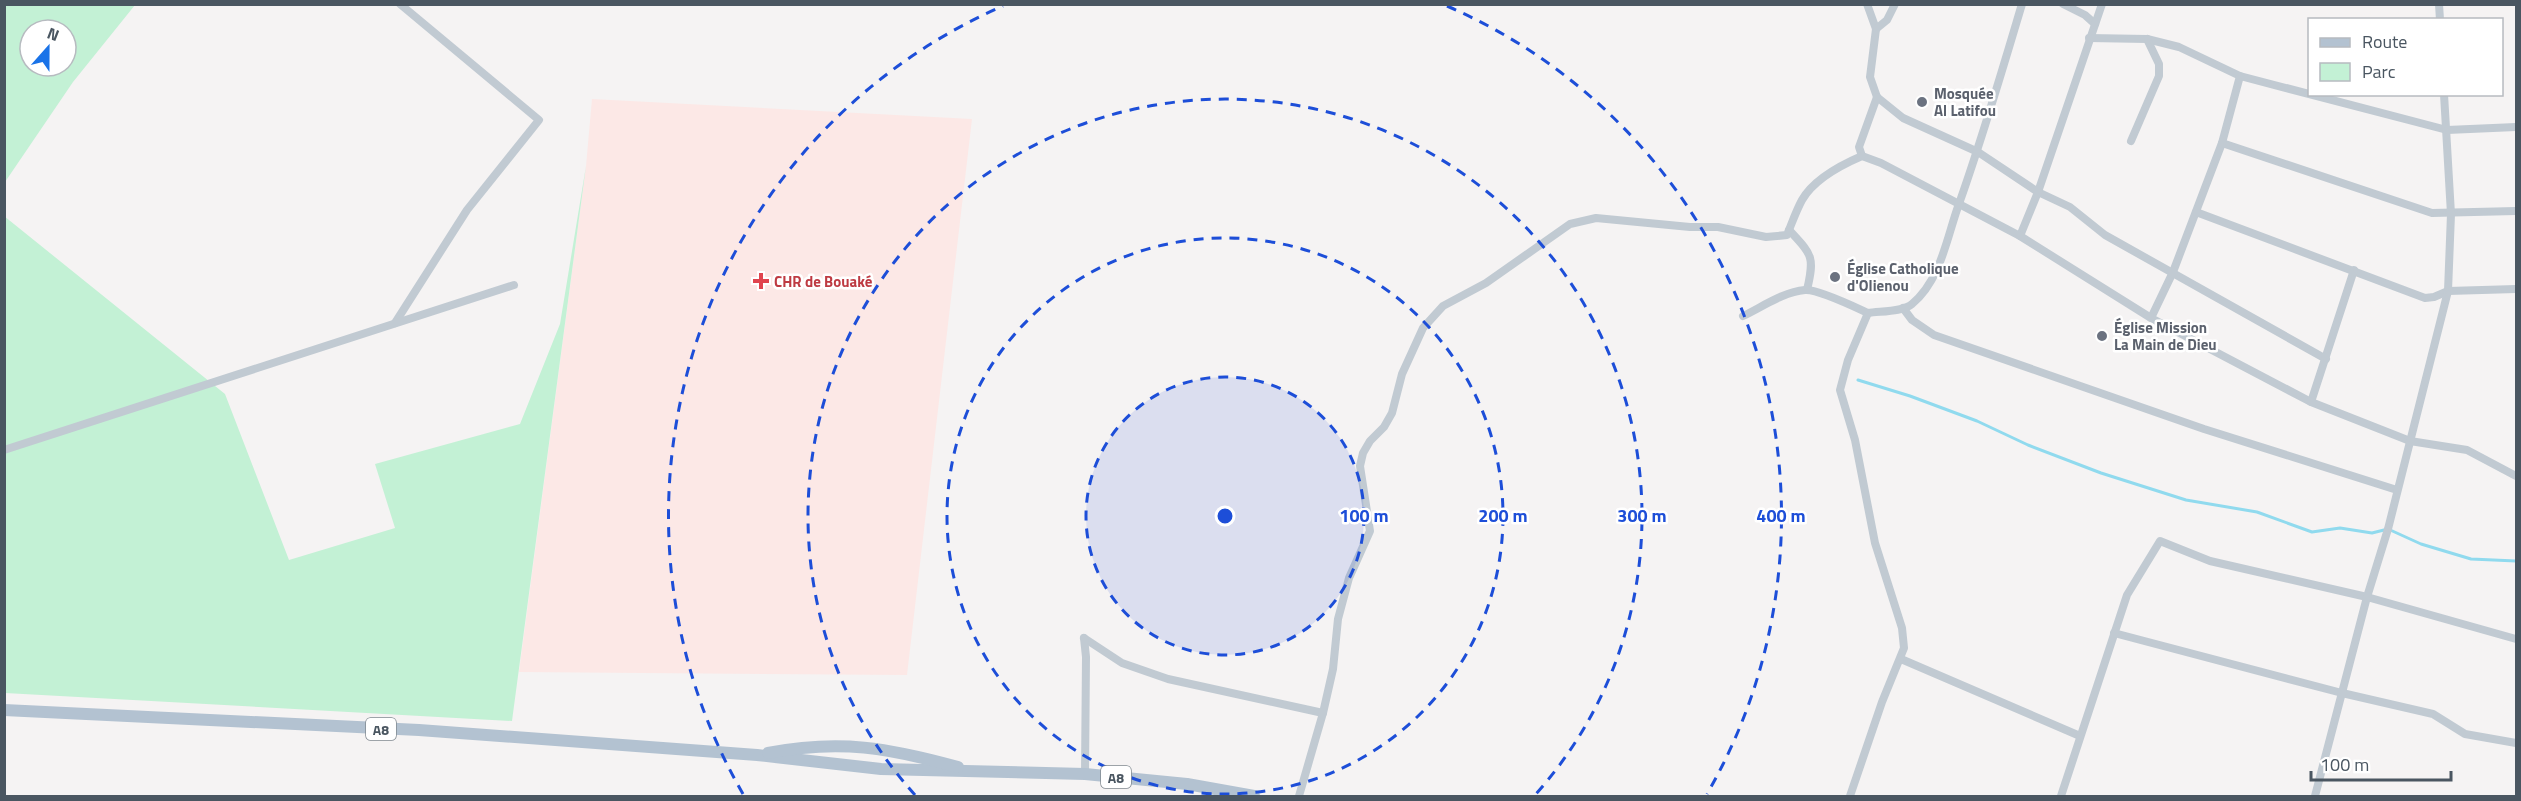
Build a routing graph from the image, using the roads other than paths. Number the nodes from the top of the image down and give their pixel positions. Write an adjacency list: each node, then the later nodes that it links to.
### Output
1 (400, 4): 39 (street)
2 (1867, 4): 8 (street)
3 (1895, 4): 8 (street)
4 (2022, 4): 20 (street)
5 (2063, 4): 7 (street)
6 (2102, 4): 7 (street)
7 (2095, 24): 9 (street)
8 (1876, 29): 15 (street)
9 (2089, 38): 10 (street); 22 (street)
10 (2147, 39): 11 (street); 18 (street)
11 (2240, 76): 12 (street); 19 (street)
12 (2308, 94)
13 (2317, 96): 17 (street)
14 (2444, 96): 17 (street)
15 (1877, 97): 20 (street); 21 (street)
16 (2517, 127): 17 (street)
17 (2447, 130): 26 (street)
18 (2131, 141)
19 (2222, 143): 25 (street); 26 (street)
20 (1978, 152): 22 (street); 23 (street)
21 (1862, 156): 23 (street); 27 (street)
22 (2038, 192): 28 (street); 30 (street)
23 (1959, 203): 28 (street); 35 (street)
24 (2517, 211): 26 (street)
25 (2196, 212): 29 (street); 30 (street)
26 (2451, 214): 34 (street)
27 (1789, 230): 33 (street); 52 (street)
28 (2020, 236): 38 (street)
29 (2354, 270): 34 (street); 40 (street)
30 (2173, 272): 38 (street); 40 (street)
31 (514, 285): 39 (street)
32 (2517, 289): 34 (street)
33 (1807, 290): 36 (street); 37 (street)
34 (2448, 291): 42 (street)
35 (1903, 308): 36 (street); 45 (street)
36 (1868, 313): 49 (street)
37 (1743, 316)
38 (2151, 318): 41 (street)
39 (396, 323): 43 (street)
40 (2326, 359): 41 (street)
41 (2311, 402): 42 (street)
42 (2410, 441): 44 (street); 45 (street)
43 (4, 450)
44 (2517, 476)
45 (2397, 490): 46 (street)
46 (2367, 597): 47 (street); 48 (street); 50 (street)
47 (2114, 633): 50 (street); 53 (street)
48 (2517, 639)
49 (1901, 659): 53 (street); 60 (street)
50 (2342, 693): 54 (street); 62 (street)
51 (4, 710): 55 (main road, A8)
52 (1323, 713): 57 (street); 59 (street)
53 (2080, 736): 61 (street)
54 (2517, 743)
55 (757, 755): 56 (main road, A8); 56 (main road, A8)
56 (976, 772): 57 (main road, A8)
57 (1085, 774): 58 (main road, A8)
58 (1254, 796)
59 (1299, 796)
60 (1850, 796)
61 (2061, 796)
62 (2315, 796)

